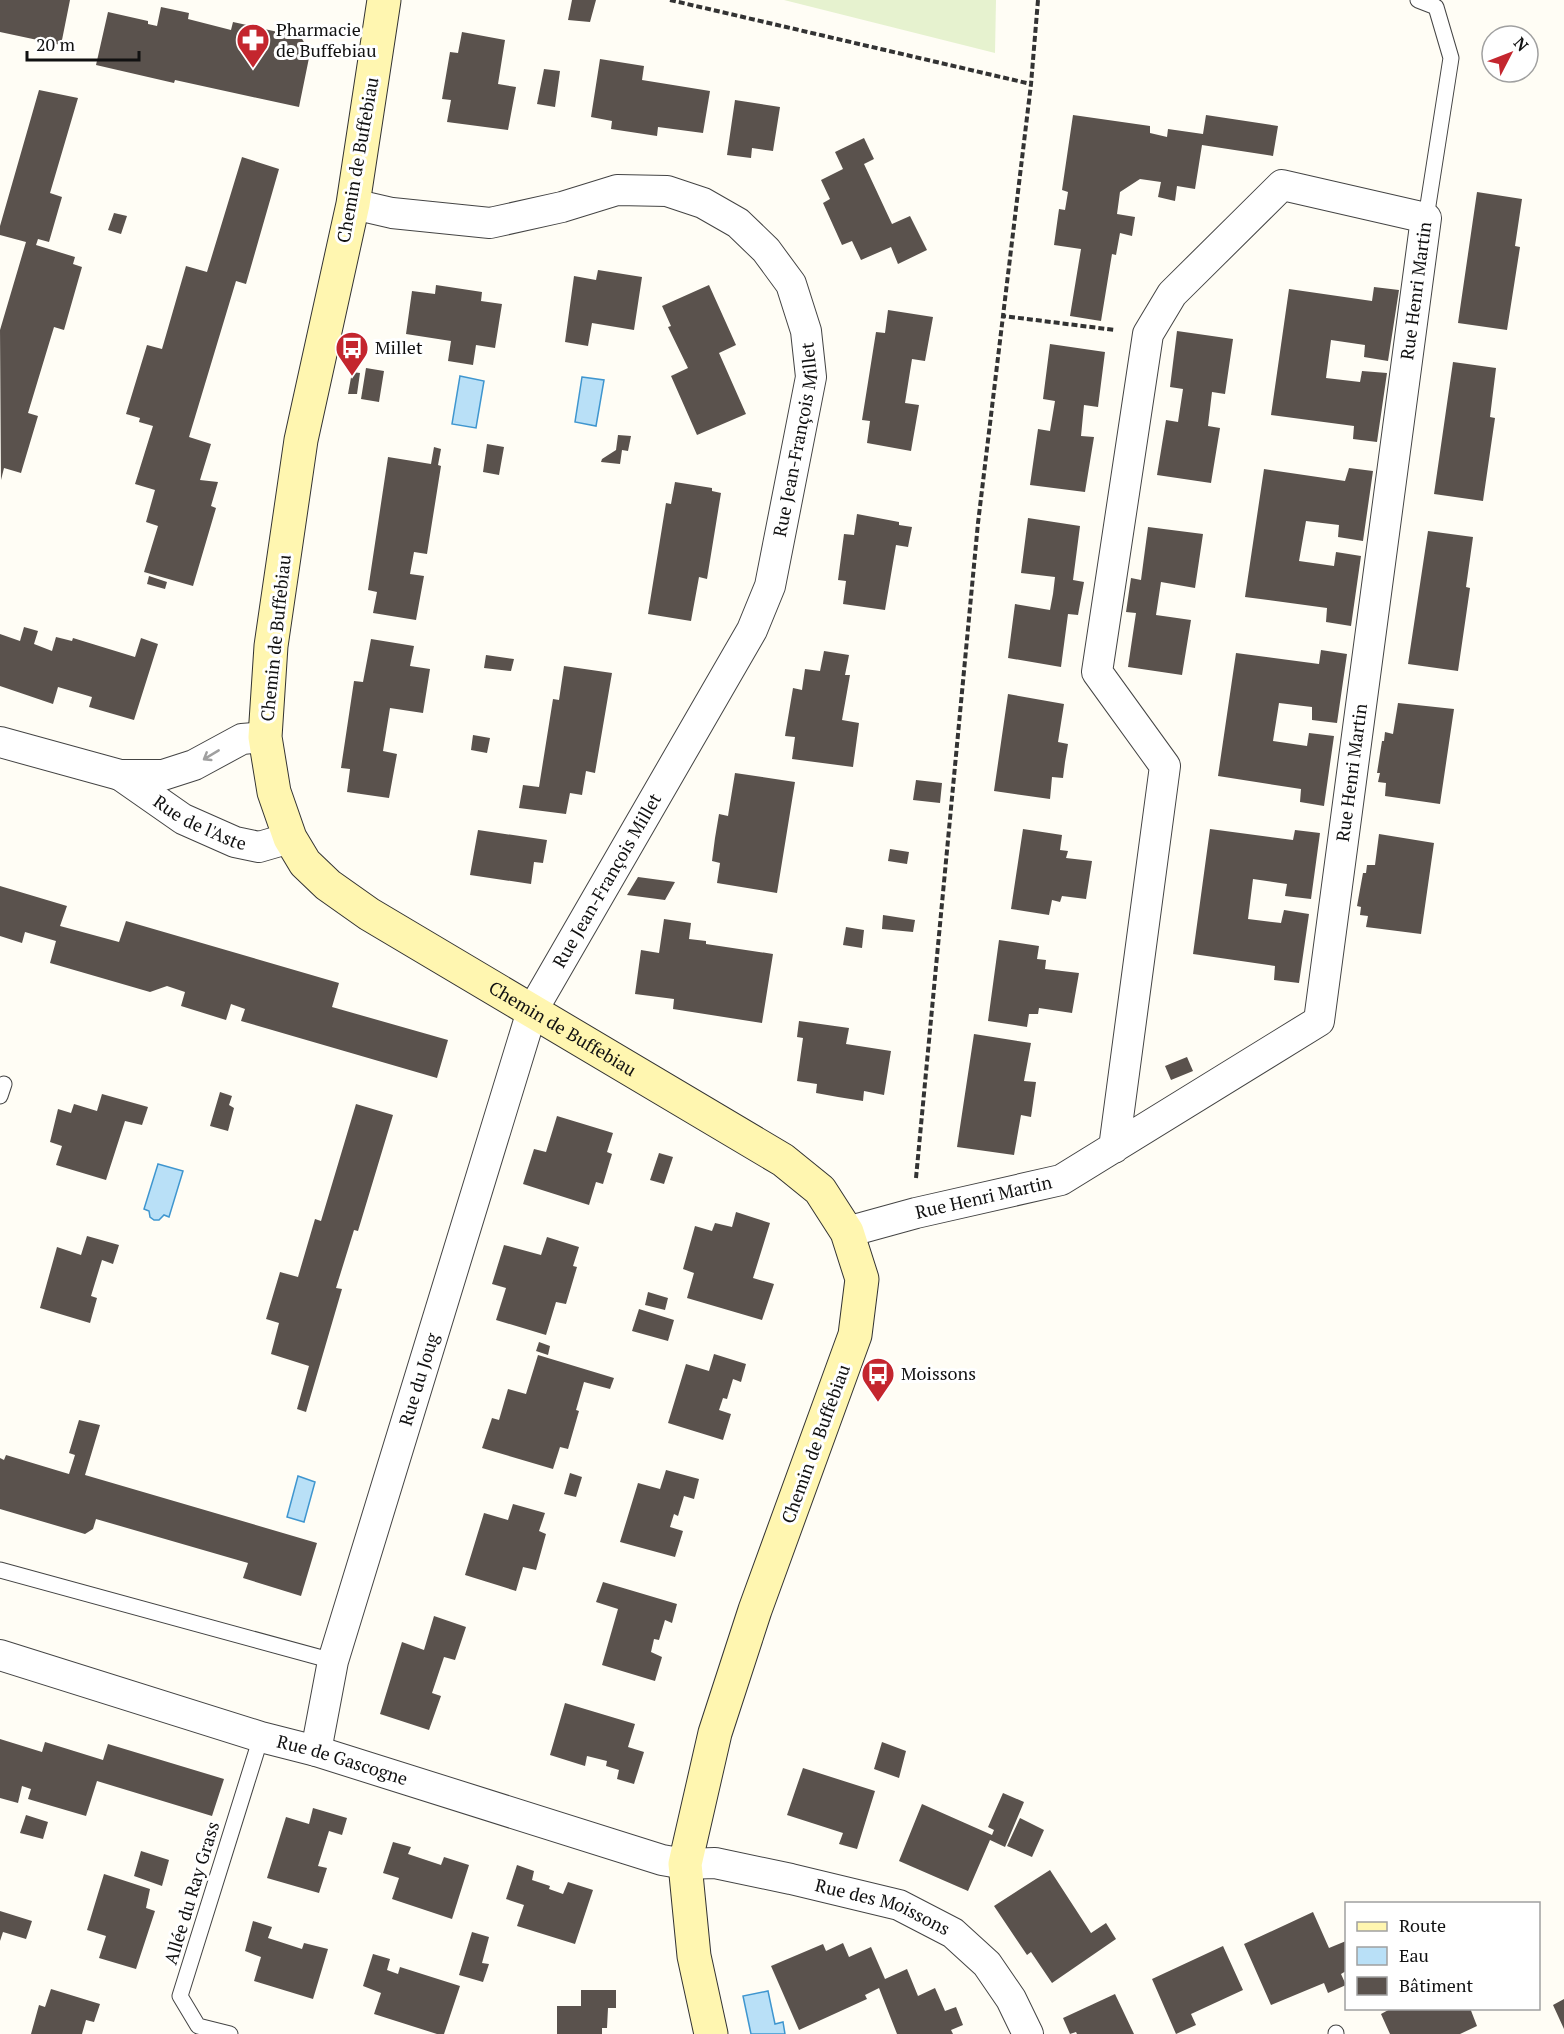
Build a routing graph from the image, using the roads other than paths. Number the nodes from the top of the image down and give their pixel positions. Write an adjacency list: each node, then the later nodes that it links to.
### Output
1 (384, 0): 3 (street, Chemin de Buffebiau)
2 (1418, 0): 4 (lane)
3 (353, 204): 5 (street, Chemin de Buffebiau); 9 (street, Rue Jean-François Millet)
4 (1426, 218): 10 (street, Rue Henri Martin); 10 (street, Rue Henri Martin)
5 (266, 737): 7 (street, Rue de l'Aste, one-way to 7); 8 (street, Chemin de Buffebiau)
6 (0, 742): 7 (street, Rue de l'Aste)
7 (120, 775): 8 (street, Rue de l'Aste)
8 (290, 838): 9 (street, Chemin de Buffebiau)
9 (532, 1011): 11 (street, Chemin de Buffebiau); 14 (street, Rue du Joug)
10 (1114, 1148): 11 (street, Rue Henri Martin)
11 (847, 1232): 17 (street, Chemin de Buffebiau)
12 (0, 1570): 14 (lane)
13 (0, 1655): 15 (street, Rue de Gascogne)
14 (333, 1661): 16 (street, Rue du Joug)
15 (261, 1737): 16 (street, Rue de Gascogne); 18 (lane, Allée du Ray Grass)
16 (316, 1751): 17 (street, Rue de Gascogne)
17 (685, 1864): 19 (street, Chemin de Buffebiau); 20 (street, Rue des Moissons)
18 (230, 2034)
19 (711, 2034)
20 (1028, 2034)

